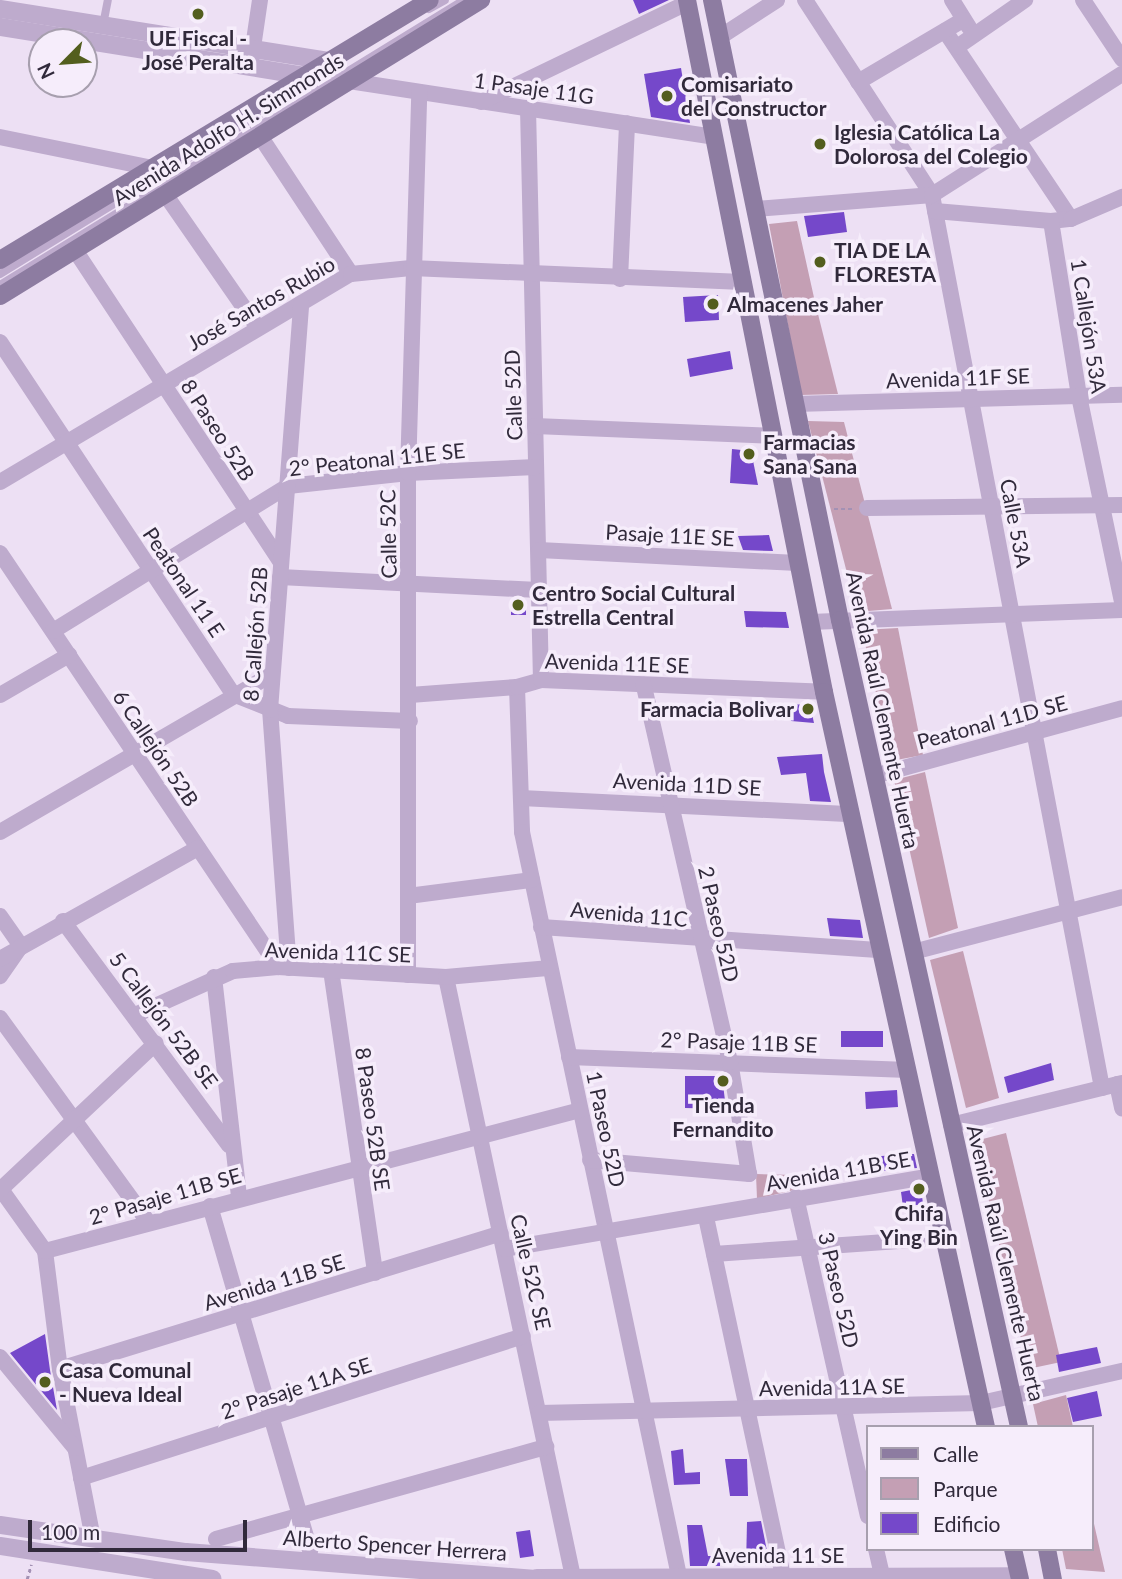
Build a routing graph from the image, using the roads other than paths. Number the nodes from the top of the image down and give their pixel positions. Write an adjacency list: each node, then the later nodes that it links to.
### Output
1 (108, 0): 17 (lane)
2 (260, 0): 23 (street)
3 (429, 0): 25 (main road, Avenida Adolfo H. Simmonds)
4 (445, 0): 49 (lane, Avenida Adolfo H. Simmonds)
5 (464, 0): 54 (lane, Avenida Adolfo H. Simmonds)
6 (481, 0): 29 (main road, Avenida Adolfo H. Simmonds)
7 (706, 0): 87 (lane)
8 (712, 0): 21 (main road, Avenida Raúl Clemente Huerta)
9 (777, 0): 21 (street)
10 (805, 0): 30 (street, Calle 53A)
11 (951, 0): 16 (street)
12 (1025, 0): 20 (street)
13 (1083, 0): 24 (street)
14 (687, 1): 32 (street); 37 (main road)
15 (0, 9): 17 (street)
16 (963, 20): 19 (street); 20 (street)
17 (103, 25): 23 (street)
18 (0, 27): 26 (street)
19 (945, 31): 22 (street); 30 (street)
20 (974, 35): 22 (street)
21 (720, 37): 43 (main road, Avenida Raúl Clemente Huerta)
22 (957, 47): 38 (street)
23 (253, 49): 25 (street); 26 (street)
24 (1122, 59)
25 (330, 61): 28 (main road, Avenida Adolfo H. Simmonds)
26 (250, 67): 28 (street)
27 (1122, 74): 38 (street)
28 (306, 76): 39 (main road, Avenida Adolfo H. Simmonds)
29 (349, 81): 31 (street, 1 Pasaje 11G); 35 (main road, Avenida Adolfo H. Simmonds)
30 (858, 82): 42 (street, Calle 53A)
31 (419, 92): 32 (street, 1 Pasaje 11G); 48 (street, Calle 52C)
32 (481, 102): 33 (street, 1 Pasaje 11G)
33 (528, 108): 34 (street, 1 Pasaje 11G); 51 (street, Calle 52D)
34 (627, 123): 37 (street, 1 Pasaje 11G); 52 (street)
35 (260, 136): 40 (main road, Avenida Adolfo H. Simmonds); 50 (street)
36 (0, 137): 39 (street)
37 (714, 137): 53 (main road)
38 (1019, 138): 42 (street); 44 (street)
39 (153, 168): 47 (main road, Avenida Adolfo H. Simmonds)
40 (166, 194): 46 (main road, Avenida Adolfo H. Simmonds); 57 (street)
41 (1122, 197): 44 (street)
42 (934, 203): 43 (street); 45 (street); 62 (street, Calle 53A)
43 (755, 209): 63 (main road, Avenida Raúl Clemente Huerta)
44 (1071, 219): 45 (street)
45 (1051, 220): 61 (street, 1 Callejón 53A)
46 (75, 250): 55 (main road, Avenida Adolfo H. Simmonds); 59 (street, 8 Paseo 52B)
47 (0, 260)
48 (411, 268): 50 (street, José Santos Rubio); 51 (street, José Santos Rubio); 68 (street, Calle 52C)
49 (0, 274)
50 (351, 274): 56 (street, José Santos Rubio)
51 (529, 277): 52 (street, José Santos Rubio); 64 (street, Calle 52D)
52 (620, 279): 53 (street, José Santos Rubio)
53 (743, 282): 65 (main road)
54 (0, 285)
55 (0, 296)
56 (301, 303): 57 (street, José Santos Rubio); 70 (street, 8 Callejón 52B)
57 (258, 328): 59 (street, José Santos Rubio)
58 (0, 342): 66 (street, Peatonal 11 E)
59 (163, 384): 66 (street, José Santos Rubio); 75 (street, 8 Paseo 52B)
60 (1122, 395): 61 (street, Avenida 11F SE)
61 (1079, 396): 62 (street, Avenida 11F SE); 72 (street, 1 Callejón 53A)
62 (971, 399): 63 (street, Avenida 11F SE); 74 (street, Calle 53A)
63 (795, 404): 87 (main road, Avenida Raúl Clemente Huerta)
64 (535, 426): 65 (street); 67 (street, Calle 52D)
65 (773, 436): 78 (main road)
66 (64, 443): 69 (street, José Santos Rubio); 81 (street, Peatonal 11 E)
67 (536, 467): 68 (street, 2° Peatonal 11E SE); 76 (street, Calle 52D)
68 (408, 472): 70 (street, 2° Peatonal 11E SE); 82 (street, Calle 52C)
69 (0, 482)
70 (288, 486): 75 (street, 2° Peatonal 11E SE); 79 (street, 8 Callejón 52B)
71 (1122, 505): 72 (street)
72 (1102, 506): 74 (street); 84 (street, 1 Callejón 53A)
73 (867, 508): 74 (street)
74 (992, 508): 86 (street, Calle 53A)
75 (245, 509): 79 (street, 8 Paseo 52B); 81 (street, 2° Peatonal 11E SE)
76 (539, 550): 78 (street, Pasaje 11E SE); 83 (street, Calle 52D)
77 (0, 553): 80 (street, 6 Callejón 52B)
78 (798, 563): 88 (main road)
79 (280, 570): 82 (street); 91 (street, 8 Callejón 52B)
80 (5, 571): 89 (street, 6 Callejón 52B)
81 (152, 572): 89 (street, 2° Peatonal 11E SE); 96 (street, Peatonal 11 E)
82 (409, 584): 83 (street); 98 (street, Calle 52C)
83 (539, 590): 92 (street, Calle 52D)
84 (1122, 601)
85 (1122, 610): 86 (street)
86 (1012, 617): 87 (street); 102 (street, Calle 53A)
87 (836, 620): 88 (street); 104 (main road, Avenida Raúl Clemente Huerta); 163 (lane)
88 (810, 622): 95 (main road)
89 (53, 631): 90 (street, 6 Callejón 52B)
90 (69, 655): 97 (street); 103 (street, 6 Callejón 52B)
91 (271, 675): 96 (street); 100 (street, 8 Callejón 52B)
92 (541, 680): 93 (street, Avenida 11E SE); 94 (street, Avenida 11E SE)
93 (645, 685): 95 (street, Avenida 11E SE); 106 (street, 2 Paseo 52D)
94 (517, 687): 98 (street, Avenida 11E SE); 105 (street, 1 Paseo 52D)
95 (824, 692): 107 (main road)
96 (233, 694): 100 (street); 103 (street)
97 (0, 695)
98 (410, 695): 101 (street, Calle 52C)
99 (1122, 708): 102 (street, Peatonal 11D SE)
100 (270, 710): 101 (street); 122 (street, 8 Callejón 52B)
101 (410, 721): 111 (street, Calle 52C)
102 (1034, 732): 104 (street, Peatonal 11D SE); 113 (street, Calle 53A)
103 (134, 753): 108 (street); 109 (street, 6 Callejón 52B)
104 (874, 776): 120 (main road, Avenida Raúl Clemente Huerta)
105 (521, 798): 106 (street, Avenida 11D SE); 110 (street, 1 Paseo 52D)
106 (669, 804): 107 (street, Avenida 11D SE); 117 (street, 2 Paseo 52D)
107 (852, 814): 119 (main road)
108 (0, 832)
109 (198, 848): 115 (street); 122 (street, 6 Callejón 52B)
110 (532, 880): 111 (street); 116 (street, 1 Paseo 52D)
111 (408, 896): 125 (street, Calle 52C)
112 (1122, 897): 113 (street)
113 (1068, 911): 120 (street); 135 (street, Calle 53A)
114 (0, 916): 118 (street)
115 (63, 922): 118 (street); 129 (street, 5 Callejón 52B SE)
116 (541, 928): 117 (street, Avenida 11C); 123 (street, 1 Paseo 52D)
117 (700, 941): 119 (street, Avenida 11C); 133 (street, 2 Paseo 52D)
118 (21, 946): 121 (street); 126 (street)
119 (881, 950): 134 (main road)
120 (913, 952): 139 (main road, Avenida Raúl Clemente Huerta)
121 (0, 958)
122 (284, 968): 124 (street, Avenida 11C SE); 128 (street, Avenida 11C SE)
123 (548, 968): 127 (street, Avenida 11C SE); 132 (street, 1 Paseo 52D)
124 (331, 970): 125 (street, Avenida 11C SE); 143 (street, 8 Paseo 52B SE)
125 (408, 975): 127 (street, Avenida 11C SE)
126 (0, 976)
127 (446, 976): 140 (street, Calle 52C SE)
128 (214, 977): 129 (street, Avenida 11C SE); 141 (street)
129 (135, 1016): 131 (street, 5 Callejón 52B SE)
130 (0, 1018): 138 (street)
131 (156, 1043): 138 (street); 141 (street, 5 Callejón 52B SE)
132 (569, 1057): 133 (street, 2° Pasaje 11B SE); 137 (street, 1 Paseo 52D)
133 (730, 1062): 134 (street, 2° Pasaje 11B SE); 142 (street, 2 Paseo 52D)
134 (908, 1070): 144 (main road)
135 (1113, 1085): 136 (street, Calle 53A); 139 (street)
136 (1122, 1108)
137 (580, 1110): 140 (street, 2° Pasaje 11B SE); 142 (street, 1 Paseo 52D)
138 (74, 1114): 145 (street); 150 (street)
139 (951, 1125): 163 (main road, Avenida Raúl Clemente Huerta)
140 (478, 1134): 143 (street, 2° Pasaje 11B SE); 153 (street, Calle 52C SE)
141 (229, 1145): 146 (street)
142 (590, 1160): 151 (street, 1 Paseo 52D)
143 (358, 1168): 146 (street, 2° Pasaje 11B SE); 157 (street, 8 Paseo 52B SE)
144 (931, 1176): 147 (street, Avenida 11B SE); 152 (main road)
145 (0, 1189): 155 (street)
146 (239, 1196): 148 (street, 2° Pasaje 11B SE)
147 (796, 1197): 149 (street, Avenida 11B SE); 154 (street, 3 Paseo 52D)
148 (210, 1206): 150 (street, 2° Pasaje 11B SE); 158 (street)
149 (706, 1217): 151 (street, Avenida 11B SE); 156 (street)
150 (148, 1222): 155 (street, 2° Pasaje 11B SE)
151 (607, 1230): 153 (street, Avenida 11B SE); 166 (street, 1 Paseo 52D)
152 (944, 1238): 154 (street); 164 (main road)
153 (503, 1241): 157 (street, Avenida 11B SE); 159 (street, Calle 52C SE)
154 (808, 1247): 156 (street); 167 (street, 3 Paseo 52D)
155 (45, 1251): 161 (street)
156 (714, 1254): 165 (street)
157 (375, 1273): 158 (street, Avenida 11B SE)
158 (243, 1314): 161 (street, Avenida 11B SE); 169 (street)
159 (523, 1336): 168 (street, Calle 52C SE); 169 (street, 2° Pasaje 11A SE)
160 (0, 1357): 174 (street)
161 (60, 1369): 174 (street)
162 (1122, 1371): 163 (street, Avenida 11A SE)
163 (1008, 1396): 164 (street, Avenida 11A SE); 171 (lane); 172 (main road, Avenida Raúl Clemente Huerta)
164 (981, 1403): 167 (street, Avenida 11A SE); 170 (main road)
165 (747, 1409): 166 (street, Avenida 11A SE); 167 (street, Avenida 11A SE); 190 (street)
166 (642, 1410): 168 (street, Avenida 11A SE); 189 (street, 1 Paseo 52D)
167 (844, 1410): 176 (street, 3 Paseo 52D)
168 (540, 1413): 173 (street, Calle 52C SE)
169 (275, 1418): 175 (street, 2° Pasaje 11A SE); 177 (street)
170 (986, 1425)
171 (1011, 1425)
172 (1018, 1425)
173 (546, 1447): 177 (street); 194 (street, Calle 52C SE)
174 (77, 1450): 175 (street)
175 (81, 1478): 179 (street)
176 (866, 1507)
177 (302, 1513): 180 (street); 182 (street)
178 (0, 1525): 179 (street, Alberto Spencer Herrera)
179 (93, 1538): 188 (street, Alberto Spencer Herrera)
180 (216, 1539)
181 (0, 1546): 196 (street)
182 (310, 1551)
183 (876, 1551): 187 (street)
184 (1013, 1551): 192 (main road)
185 (1038, 1551): 197 (lane)
186 (1048, 1551): 198 (main road)
187 (882, 1575): 191 (street, Avenida 11 SE); 192 (street, Avenida 11 SE)
188 (488, 1576): 193 (street, Alberto Spencer Herrera)
189 (679, 1576): 194 (street, Avenida 11 SE); 195 (street, Avenida 11 SE)
190 (783, 1576): 191 (street, Avenida 11 SE); 195 (street, Avenida 11 SE)
191 (851, 1577)
192 (1019, 1577)
193 (537, 1578): 194 (street, Avenida 11 SE)
194 (583, 1578)
195 (715, 1578)
196 (212, 1579)
197 (1045, 1579)
198 (1055, 1579)

